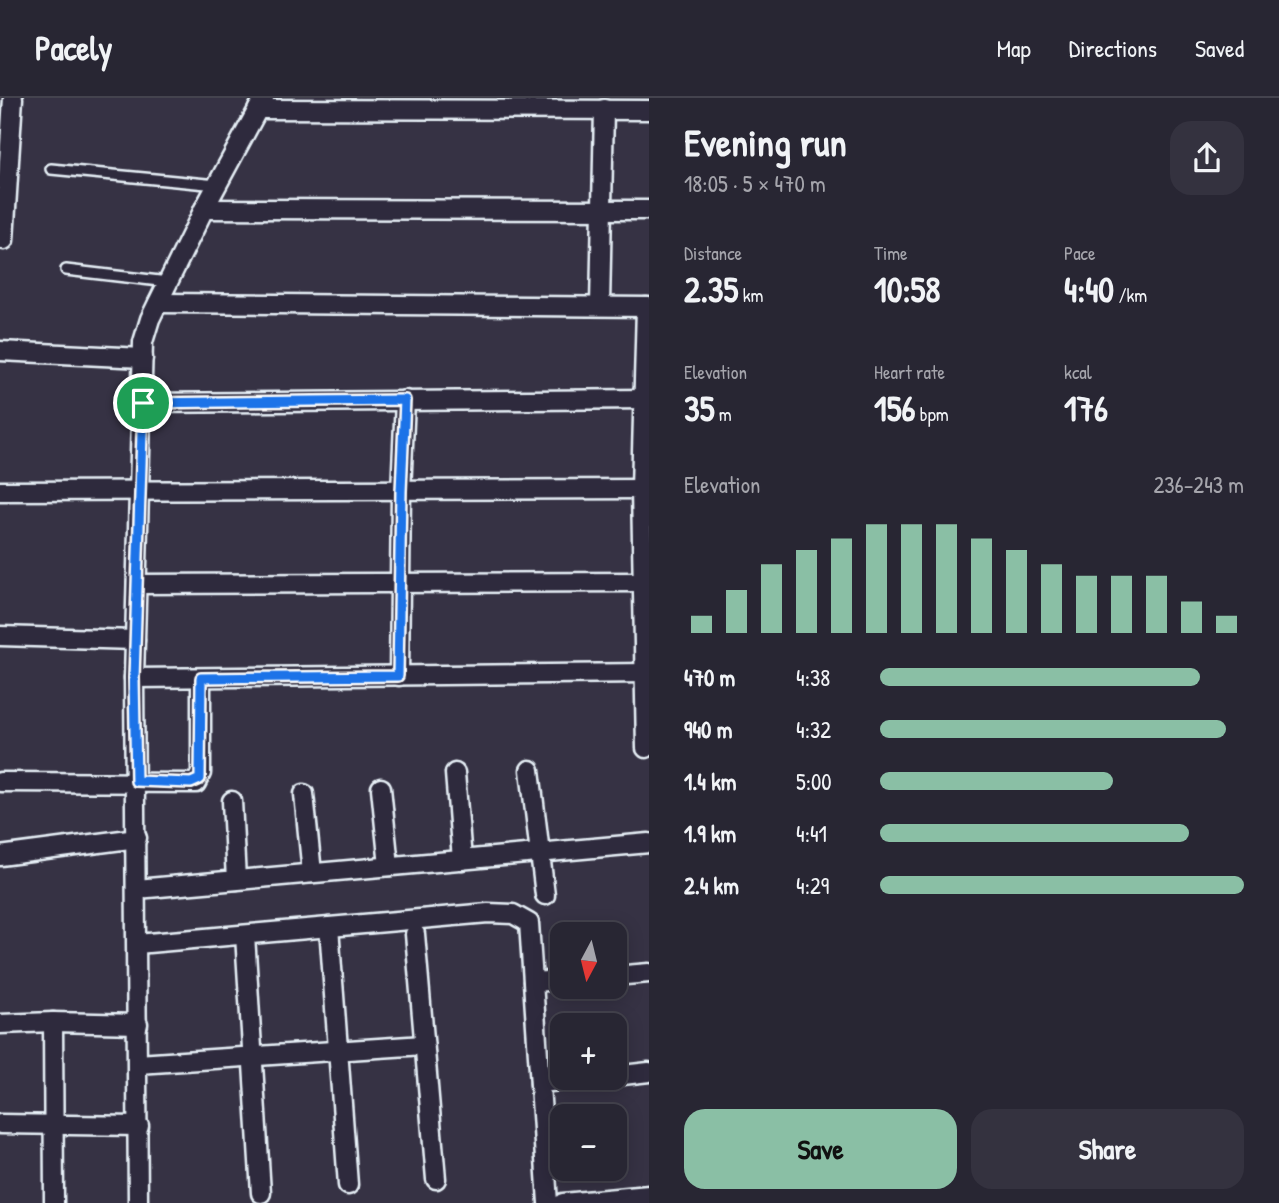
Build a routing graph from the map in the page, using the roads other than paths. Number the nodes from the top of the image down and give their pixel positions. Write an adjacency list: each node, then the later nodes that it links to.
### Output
1 (13, 98): 8 (street)
2 (261, 103): 3 (street); 10 (street)
3 (362, 104): 4 (street)
4 (453, 104): 5 (street)
5 (539, 104): 7 (street)
6 (641, 106): 7 (street)
7 (604, 109): 12 (street)
8 (5, 134): 14 (street)
9 (51, 169): 10 (lane)
10 (217, 185): 11 (street)
11 (204, 209): 12 (street); 16 (street)
12 (602, 210): 13 (street); 18 (street)
13 (649, 210)
14 (5, 240)
15 (66, 270): 16 (lane)
16 (168, 282): 17 (street)
17 (158, 303): 18 (street); 21 (street)
18 (600, 306): 19 (street)
19 (647, 307): 22 (street)
20 (0, 351): 21 (street)
21 (143, 358): 24 (street)
22 (647, 399): 23 (street); 25 (street)
23 (405, 400): 24 (street); 27 (street)
24 (143, 403): 28 (street)
25 (645, 489): 27 (street); 29 (street)
26 (0, 491): 28 (street)
27 (401, 491): 28 (street); 30 (street)
28 (140, 492): 31 (street)
29 (645, 579): 30 (street); 34 (street)
30 (400, 583): 31 (street); 35 (street)
31 (137, 584): 33 (street)
32 (0, 636): 33 (street)
33 (135, 640): 36 (street)
34 (647, 673): 35 (street); 38 (street)
35 (398, 676): 37 (street)
36 (134, 678): 37 (street); 41 (street)
37 (201, 678): 41 (street)
38 (646, 748)
39 (530, 770): 48 (street)
40 (455, 773): 50 (street)
41 (136, 781): 42 (street); 46 (street)
42 (0, 782)
43 (380, 788): 51 (street)
44 (304, 794): 52 (street)
45 (232, 801): 53 (street)
46 (136, 838): 49 (street); 54 (street)
47 (649, 842): 48 (street)
48 (539, 853): 50 (street); 55 (street)
49 (0, 856)
50 (462, 860): 51 (street)
51 (389, 866): 52 (street)
52 (312, 873): 53 (street)
53 (236, 880): 54 (street)
54 (136, 888): 59 (street)
55 (545, 895)
56 (329, 927): 58 (street); 63 (street); 68 (street)
57 (415, 934): 67 (street)
58 (245, 935): 59 (street); 69 (street)
59 (137, 944): 66 (street)
60 (649, 973): 61 (street)
61 (627, 975)
62 (550, 981): 63 (street)
63 (533, 982): 74 (street)
64 (53, 1022): 65 (street); 66 (street); 75 (street)
65 (0, 1024)
66 (138, 1024): 70 (street)
67 (424, 1045): 68 (street); 78 (street)
68 (339, 1051): 69 (street); 79 (street)
69 (253, 1056): 70 (street); 80 (street)
70 (138, 1064): 77 (street)
71 (649, 1072): 72 (street)
72 (627, 1075)
73 (550, 1082): 74 (street)
74 (540, 1083): 84 (street)
75 (54, 1123): 76 (street); 77 (street); 82 (street)
76 (0, 1124)
77 (139, 1126): 83 (street)
78 (436, 1179)
79 (348, 1185)
80 (261, 1193)
81 (649, 1195): 85 (street)
82 (54, 1203)
83 (138, 1203)
84 (548, 1203)
85 (563, 1203)

